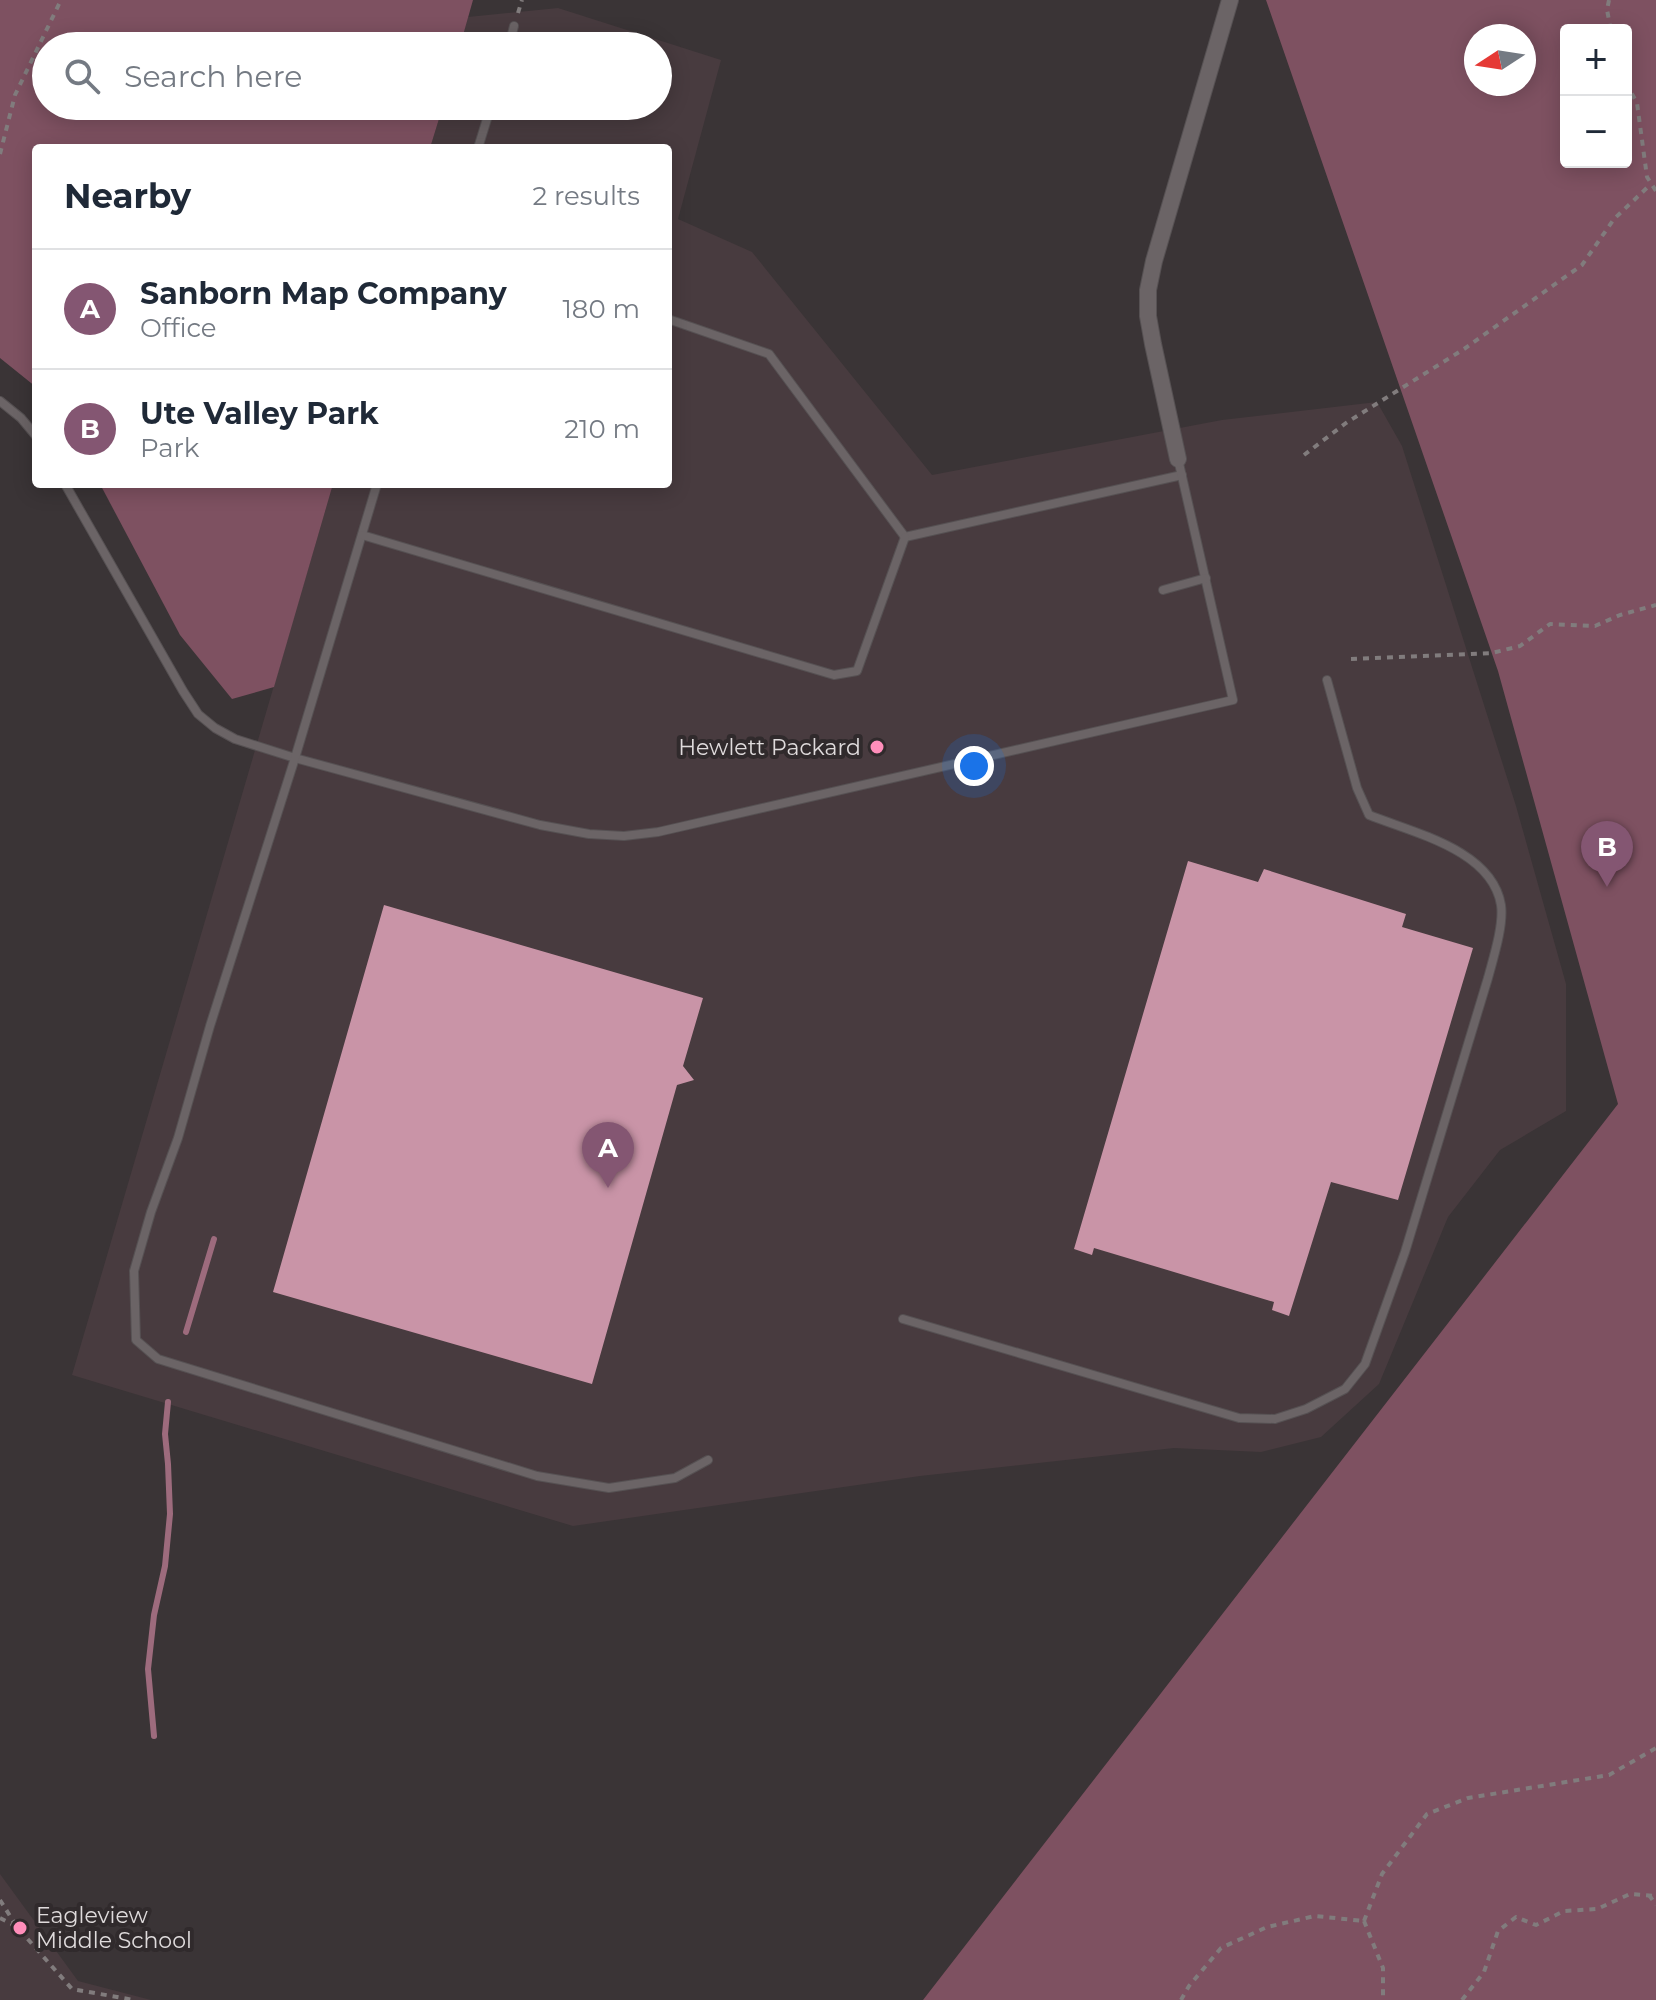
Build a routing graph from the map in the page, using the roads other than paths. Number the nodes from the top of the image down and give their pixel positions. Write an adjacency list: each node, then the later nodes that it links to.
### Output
1 (1230, 0): 9 (street)
2 (514, 26): 3 (lane)
3 (512, 32)
4 (487, 120): 5 (lane)
5 (479, 144)
6 (672, 320): 13 (lane)
7 (0, 401): 8 (lane)
8 (32, 431)
9 (1180, 467): 13 (lane); 14 (lane)
10 (67, 488): 17 (lane)
11 (376, 488): 12 (lane)
12 (362, 535): 13 (lane); 17 (lane)
13 (905, 537)
14 (1206, 578): 15 (lane); 17 (lane)
15 (1163, 590)
16 (1327, 680): 18 (lane)
17 (295, 758): 19 (lane)
18 (903, 1319)
19 (708, 1460)

